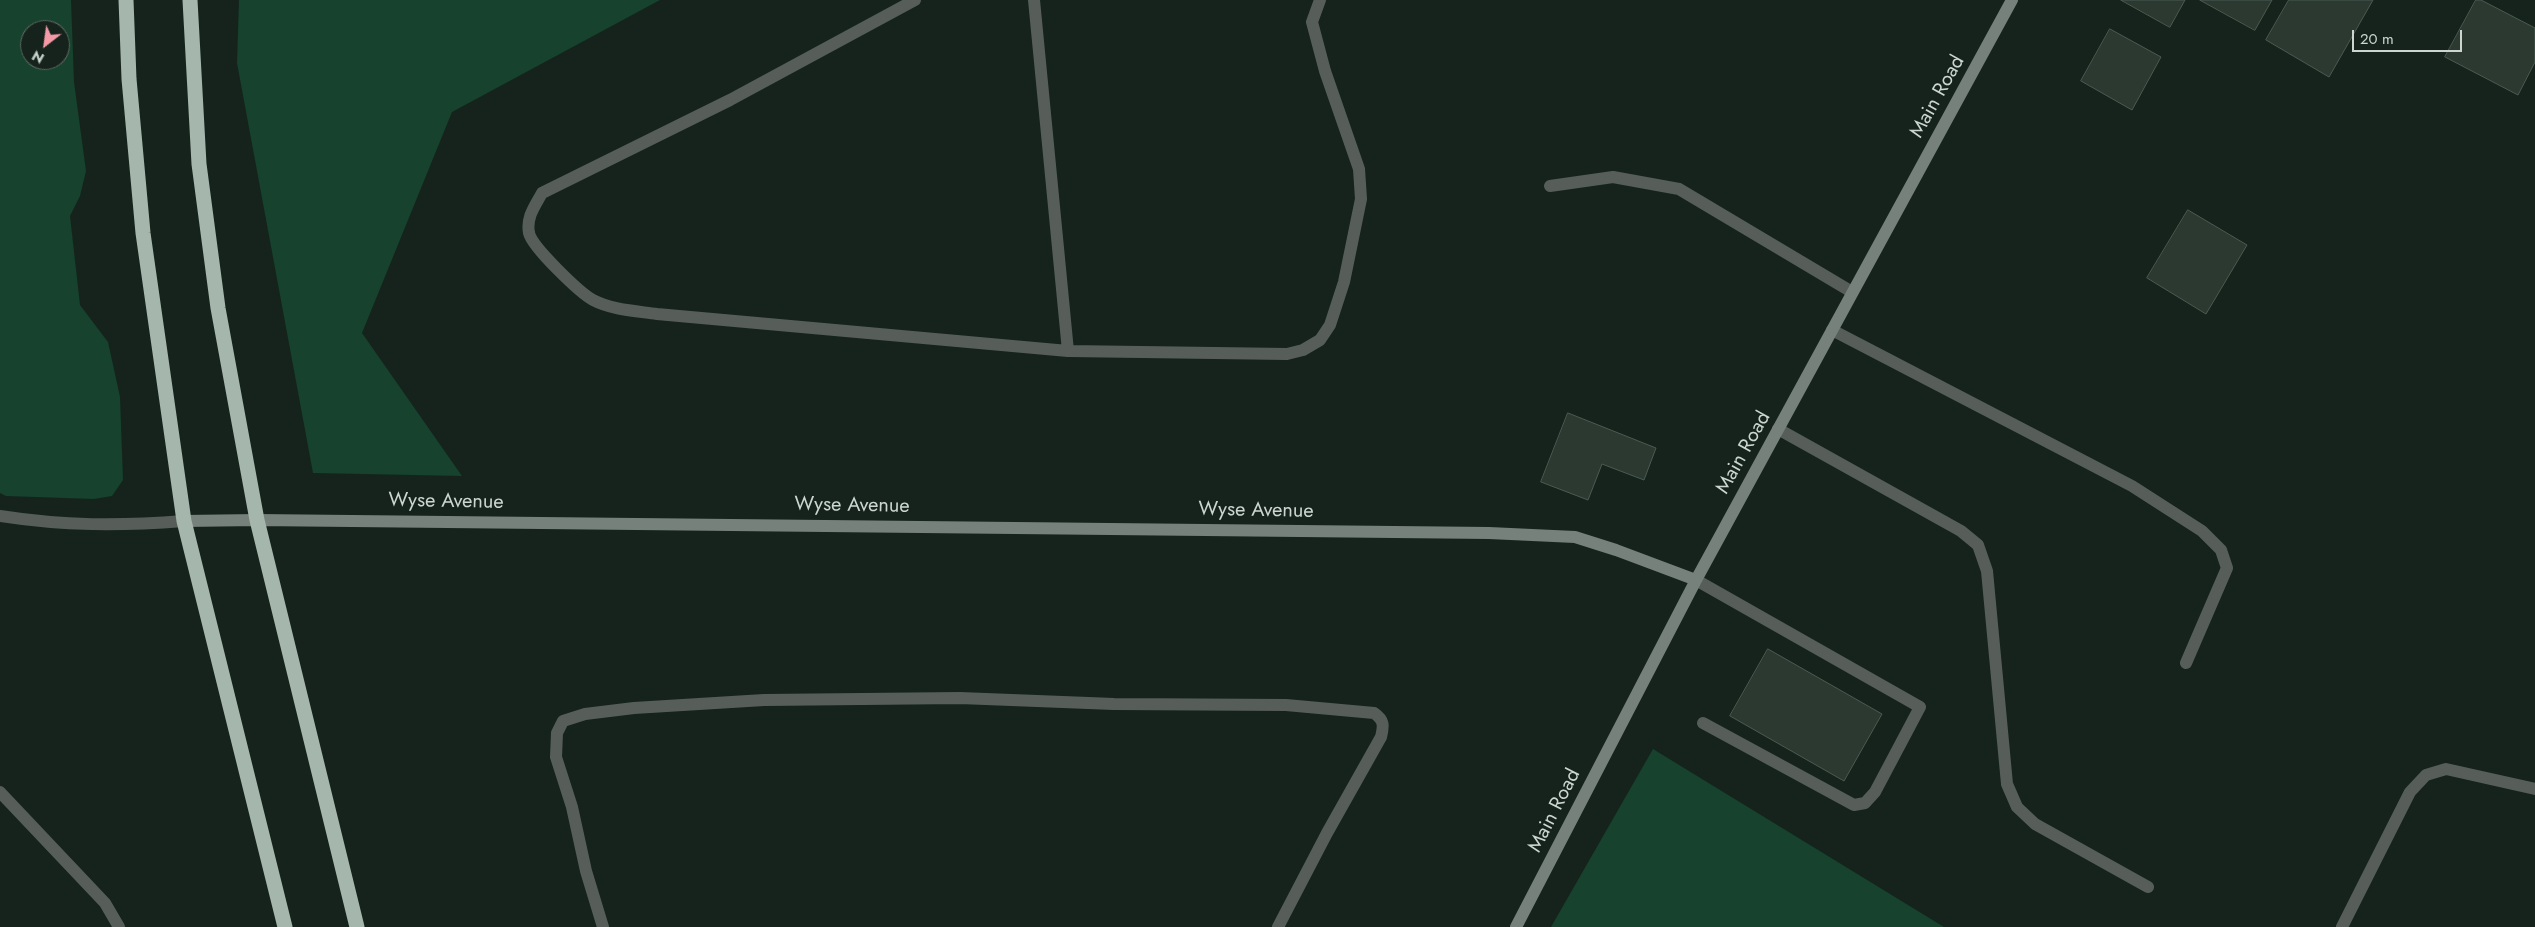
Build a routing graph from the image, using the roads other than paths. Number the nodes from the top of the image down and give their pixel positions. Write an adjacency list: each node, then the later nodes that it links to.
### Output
1 (126, 0): 14 (highway)
2 (190, 0): 13 (highway)
3 (914, 0): 10 (street)
4 (1034, 0): 10 (street)
5 (1320, 0): 10 (street)
6 (2012, 0): 8 (main road, Main Road)
7 (1550, 186): 8 (street)
8 (1852, 292): 9 (main road, Main Road)
9 (1832, 330): 11 (main road, Main Road); 16 (street)
10 (1068, 351)
11 (1778, 429): 15 (main road, Main Road); 20 (street)
12 (0, 516): 14 (street, Wyse Avenue)
13 (257, 520): 14 (main road, Wyse Avenue); 15 (main road, Wyse Avenue); 23 (highway)
14 (184, 521): 22 (highway)
15 (1696, 580): 17 (street); 26 (main road, Main Road)
16 (2186, 663)
17 (1702, 723)
18 (2535, 789): 27 (street)
19 (0, 792): 21 (street)
20 (2148, 887)
21 (119, 927)
22 (285, 927)
23 (357, 927)
24 (602, 927): 25 (street)
25 (1278, 927)
26 (1516, 927)
27 (2342, 927)

